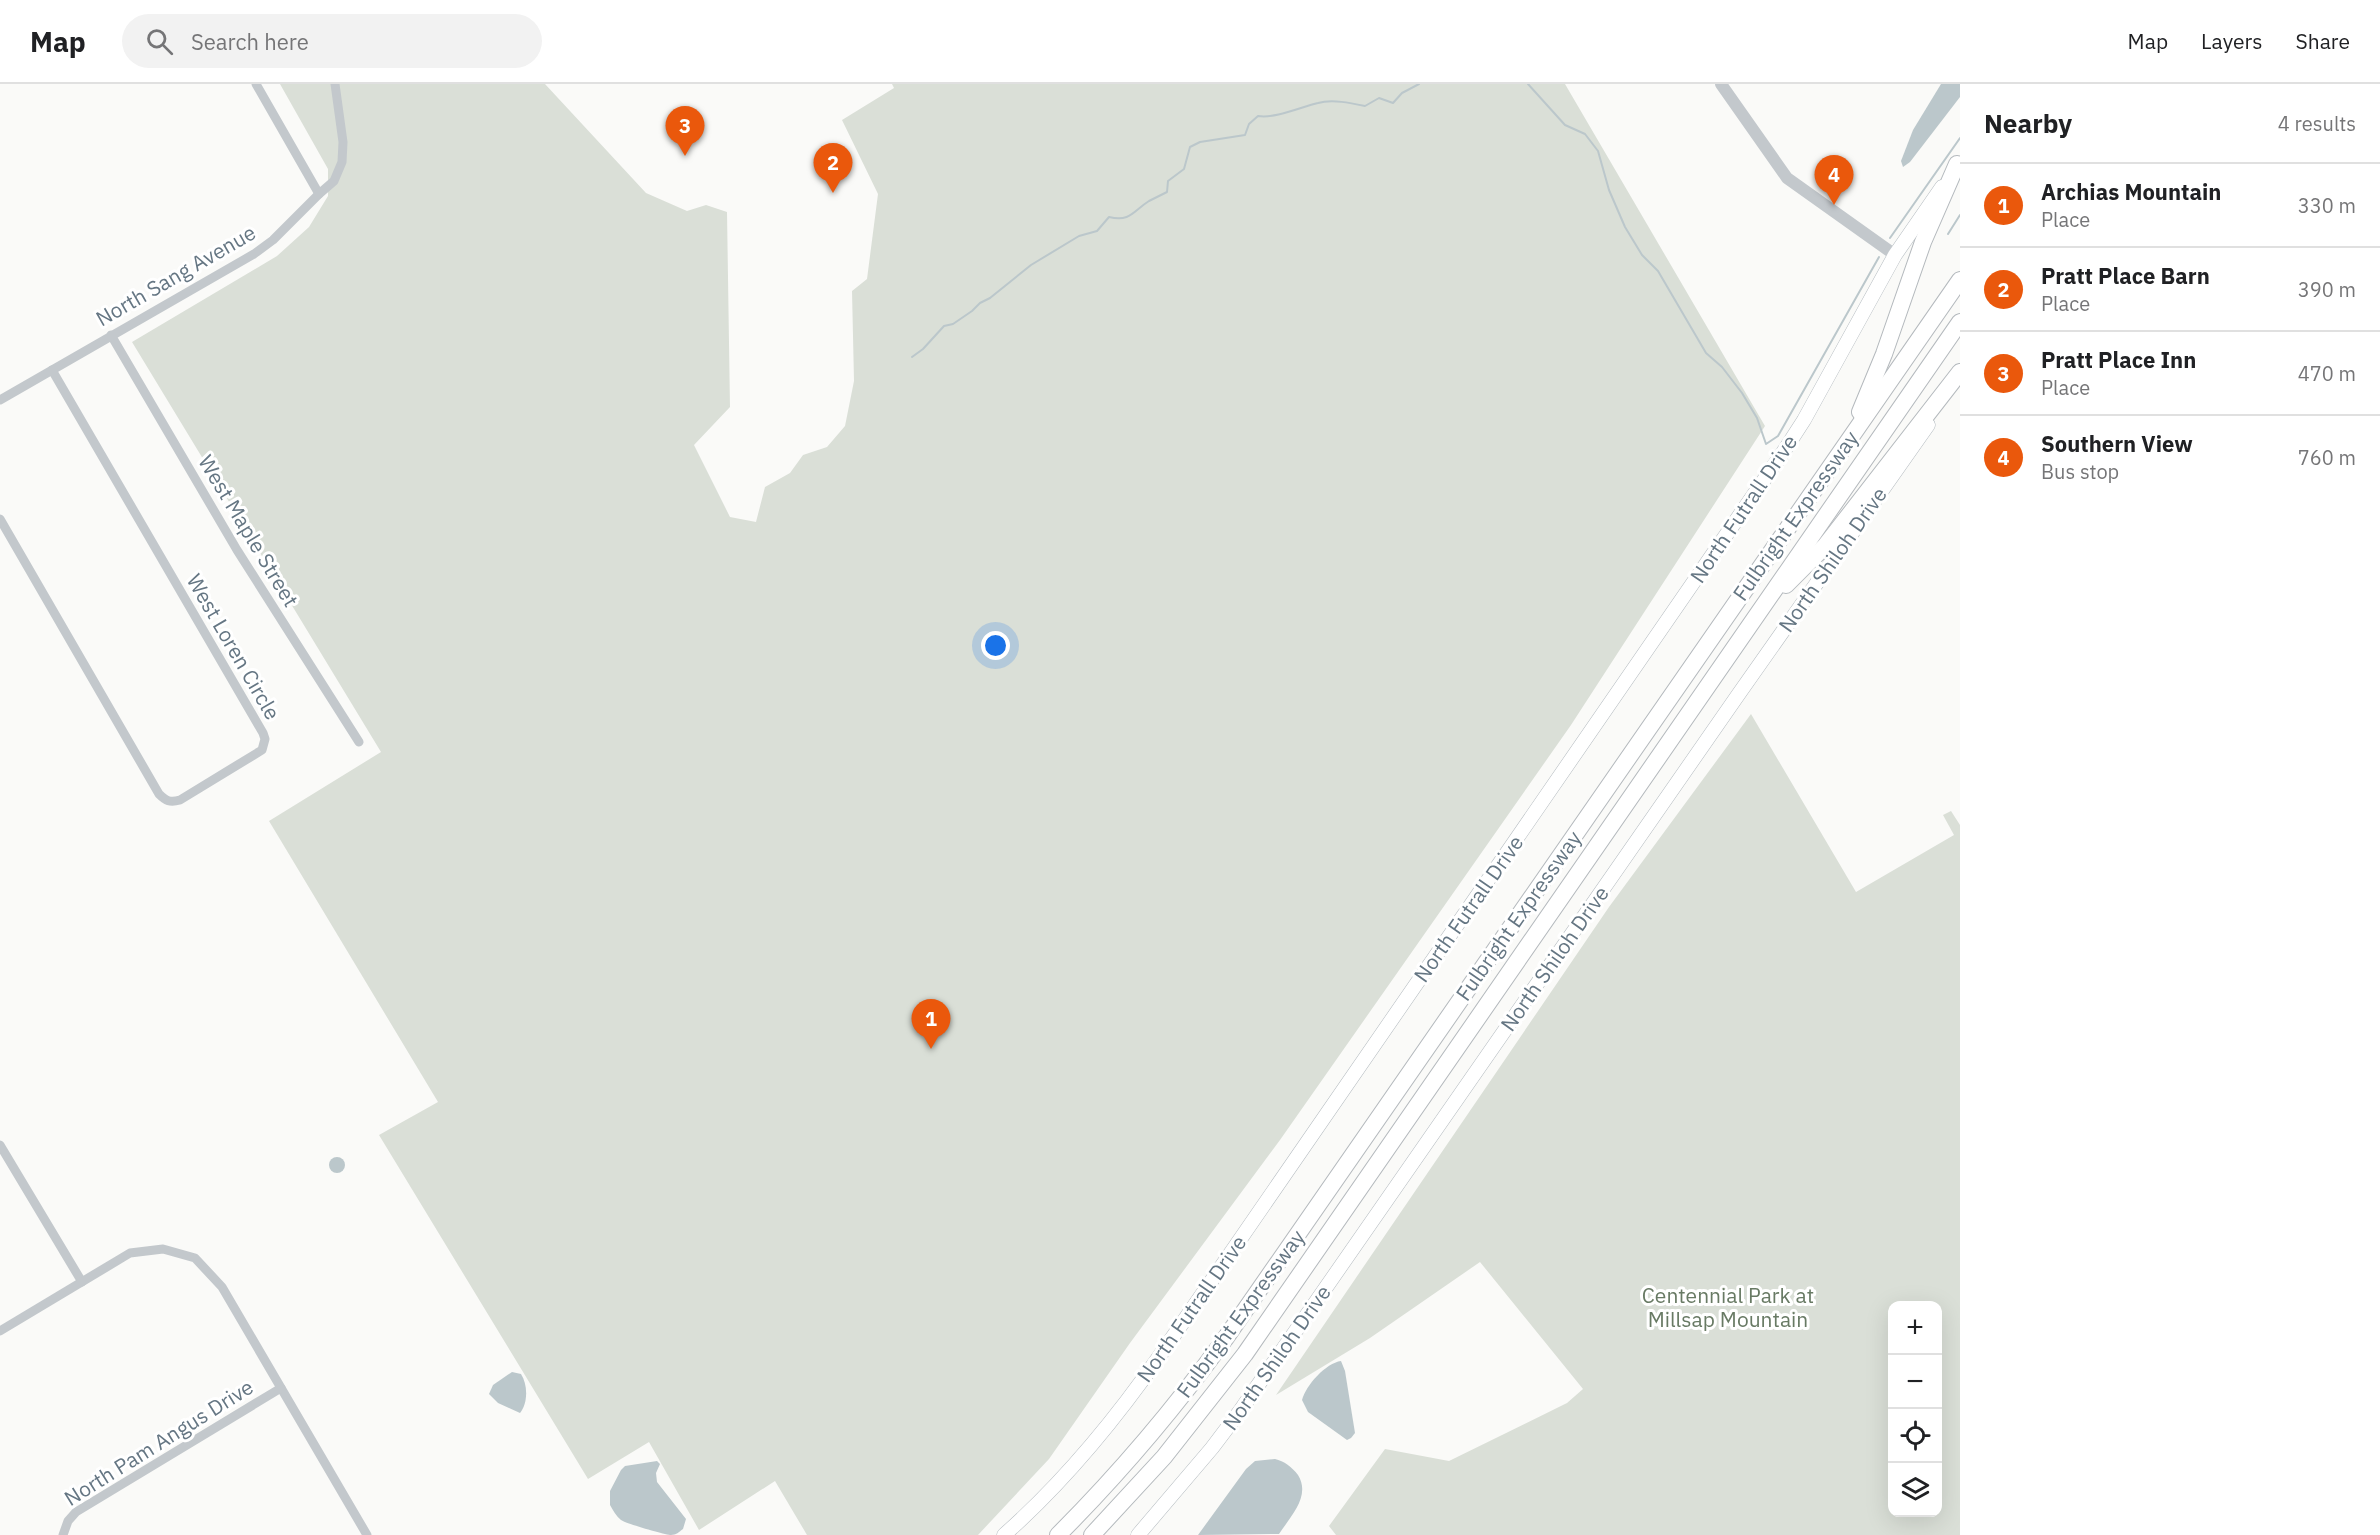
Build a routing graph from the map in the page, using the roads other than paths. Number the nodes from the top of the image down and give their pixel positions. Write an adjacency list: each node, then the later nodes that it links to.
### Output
1 (256, 84): 5 (street)
2 (335, 84): 5 (street, North Sang Avenue)
3 (1721, 84): 6 (street)
4 (1958, 164): 6 (main road, North Futrall Drive); 13 (highway)
5 (319, 194): 9 (street, North Sang Avenue)
6 (1895, 255): 23 (main road, North Futrall Drive)
7 (1960, 280): 13 (highway, Fulbright Expressway)
8 (1960, 322): 15 (highway, Fulbright Expressway)
9 (111, 335): 10 (street, North Sang Avenue); 16 (street, West Maple Street)
10 (52, 370): 12 (street, North Sang Avenue); 14 (street, West Loren Circle)
11 (1960, 373): 15 (highway); 26 (main road, North Shiloh Drive)
12 (0, 400)
13 (1847, 443): 24 (highway, Fulbright Expressway)
14 (0, 519)
15 (1758, 613): 25 (highway, Fulbright Expressway)
16 (359, 742)
17 (0, 1145): 18 (street)
18 (82, 1282): 19 (street); 20 (street)
19 (0, 1331)
20 (281, 1388): 21 (street, North Pam Angus Drive); 22 (street)
21 (63, 1535)
22 (368, 1535)
23 (1004, 1535)
24 (1058, 1535)
25 (1092, 1535)
26 (1138, 1535)

